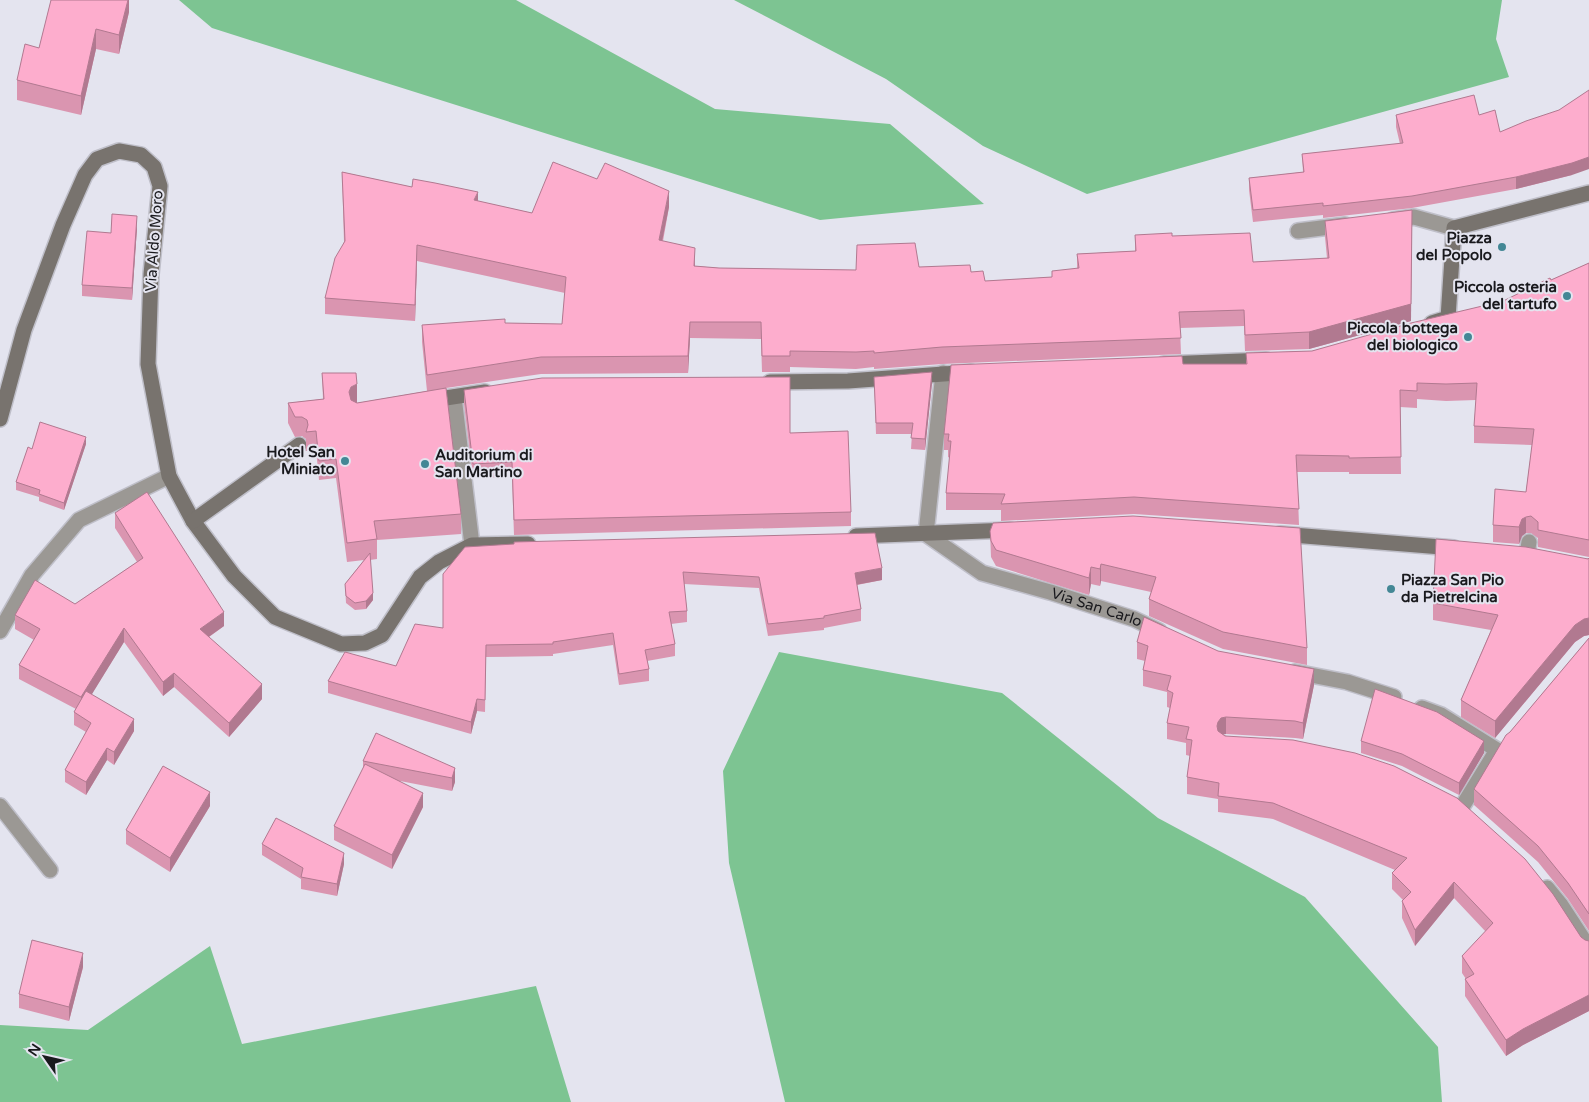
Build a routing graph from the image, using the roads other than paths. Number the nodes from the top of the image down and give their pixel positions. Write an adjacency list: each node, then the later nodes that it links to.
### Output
1 (1589, 193): 4 (main road)
2 (1375, 222): 4 (street)
3 (1356, 224): 5 (street)
4 (1454, 228): 6 (main road)
5 (1298, 231)
6 (1416, 328)
7 (1282, 359): 8 (main road)
8 (1150, 365)
9 (983, 372): 10 (main road)
10 (943, 373): 11 (main road); 21 (street)
11 (759, 382)
12 (503, 389): 13 (main road)
13 (454, 397): 14 (main road); 24 (street)
14 (416, 403)
15 (0, 419): 17 (main road, Via Aldo Moro)
16 (300, 445): 18 (main road)
17 (169, 476): 18 (main road, Via Aldo Moro); 28 (street)
18 (193, 520): 24 (main road, Via Aldo Moro)
19 (1024, 529): 21 (main road)
20 (1268, 533): 25 (main road)
21 (926, 534): 22 (main road); 29 (street, Via San Carlo)
22 (837, 536)
23 (541, 544): 24 (main road)
24 (472, 546)
25 (1471, 549)
26 (1508, 552): 27 (main road)
27 (1545, 557)
28 (0, 631)
29 (1168, 635)
30 (1279, 669): 33 (street)
31 (1446, 798): 33 (street)
32 (0, 806): 35 (street)
33 (1462, 807): 34 (street)
34 (1476, 819)
35 (50, 870)
36 (1538, 876): 37 (street)
37 (1589, 948)

